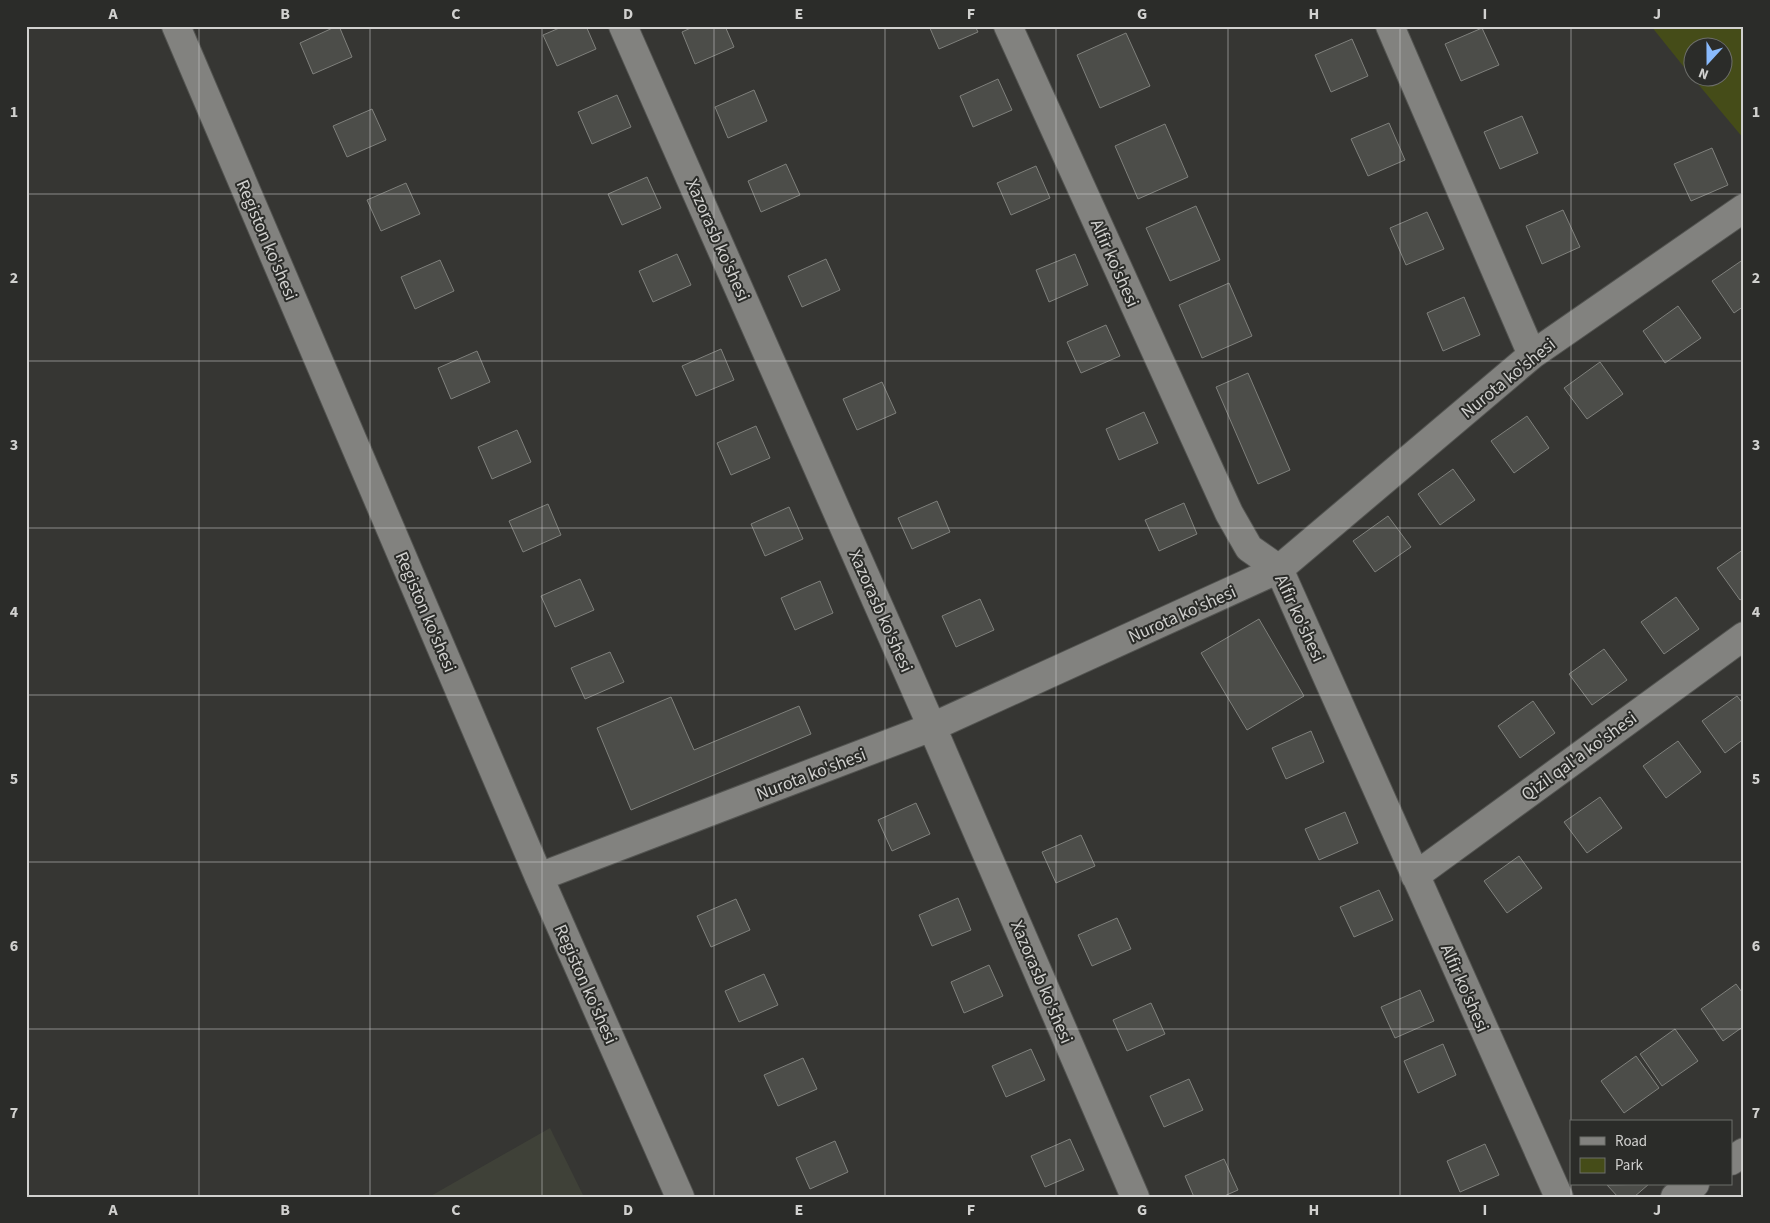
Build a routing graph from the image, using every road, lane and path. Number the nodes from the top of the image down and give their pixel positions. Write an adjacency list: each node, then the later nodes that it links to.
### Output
1 (176, 26): 11 (street, Registon ko'shesi)
2 (624, 26): 9 (street, Xazorasb ko'shesi)
3 (1008, 26): 7 (street, Alfir ko'shesi)
4 (1390, 26): 6 (street)
5 (1744, 208): 6 (street, Nurota ko'shesi)
6 (1532, 354): 7 (street, Nurota ko'shesi)
7 (1280, 569): 9 (street, Nurota ko'shesi); 10 (street, Alfir ko'shesi)
8 (1744, 636): 10 (street, Qizil qal'a ko'shesi)
9 (932, 727): 11 (street, Nurota ko'shesi); 14 (street, Xazorasb ko'shesi)
10 (1415, 876): 15 (street, Alfir ko'shesi)
11 (539, 877): 13 (street, Registon ko'shesi)
12 (1691, 1186): 16 (street)
13 (680, 1197)
14 (1135, 1197)
15 (1559, 1197)
16 (1675, 1197)

